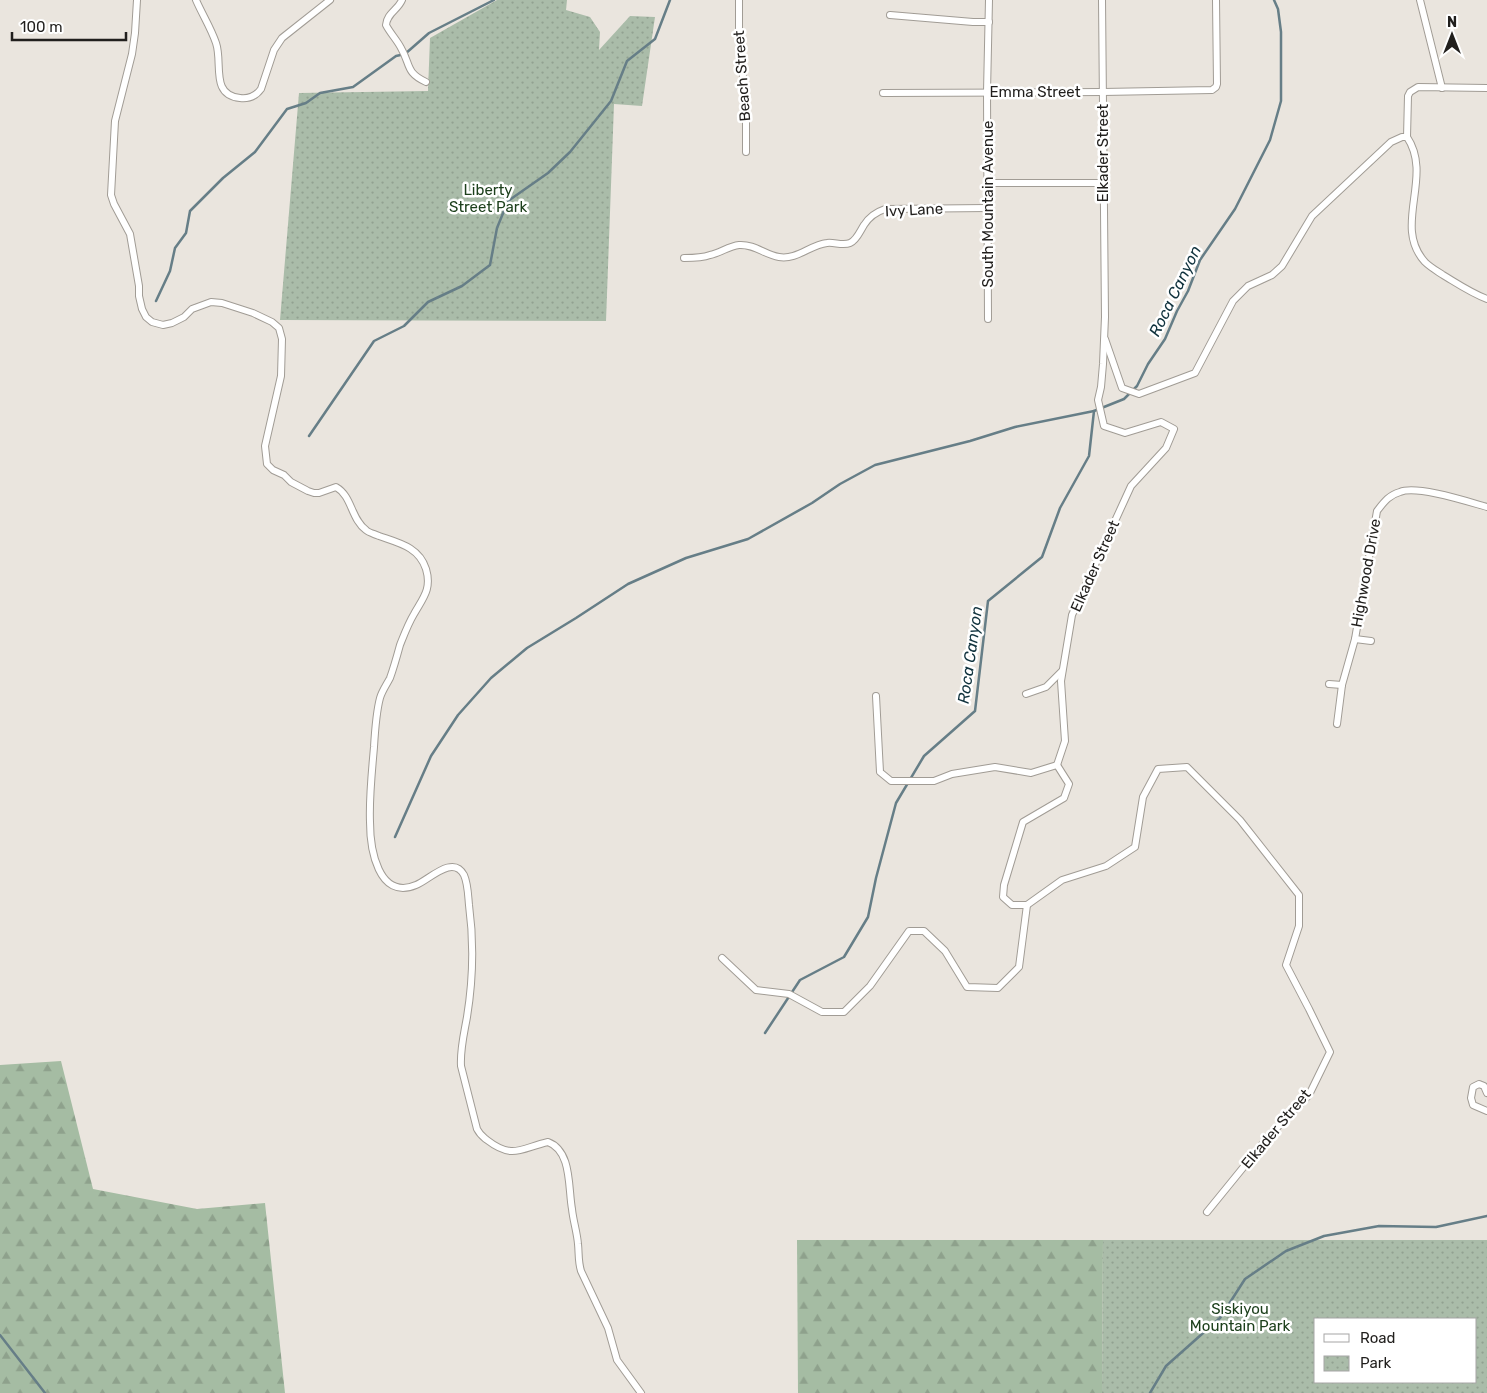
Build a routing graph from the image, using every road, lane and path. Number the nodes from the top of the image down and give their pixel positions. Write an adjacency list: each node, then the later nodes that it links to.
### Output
1 (137, 0): 42 (street)
2 (196, 0): 3 (street)
3 (330, 0)
4 (402, 0): 12 (street)
5 (739, 0): 19 (street, Beach Street)
6 (989, 0): 11 (street, South Mountain Avenue)
7 (1102, 0): 16 (street, Elkader Street)
8 (1216, 0): 16 (street, Emma Street)
9 (1420, 0): 13 (street)
10 (890, 15): 11 (street)
11 (989, 22): 15 (street, South Mountain Avenue)
12 (426, 82)
13 (1442, 88): 14 (street); 18 (street)
14 (1487, 88)
15 (987, 92): 16 (street, Emma Street); 17 (street, Emma Street); 21 (street, South Mountain Avenue)
16 (1103, 92): 20 (street, Elkader Street)
17 (883, 93)
18 (1407, 137): 24 (street); 26 (street)
19 (746, 152)
20 (1103, 182): 21 (street); 26 (street, Elkader Street)
21 (987, 183): 22 (street, South Mountain Avenue)
22 (988, 208): 23 (street, Ivy Lane); 25 (street, South Mountain Avenue)
23 (684, 258)
24 (1487, 299)
25 (988, 319)
26 (1104, 335): 30 (street, Elkader Street)
27 (1487, 507): 28 (street, Highwood Drive)
28 (1355, 639): 29 (street); 32 (street, Highwood Drive)
29 (1371, 641)
30 (1063, 670): 33 (street); 36 (street, Elkader Street)
31 (1329, 684): 32 (street)
32 (1342, 685): 35 (street, Highwood Drive)
33 (1026, 694)
34 (876, 696): 36 (street)
35 (1337, 724)
36 (1056, 765): 37 (street)
37 (1026, 905): 38 (street); 41 (street, Elkader Street)
38 (722, 958)
39 (1487, 1093): 40 (street)
40 (1487, 1111)
41 (1207, 1212)
42 (641, 1393)

